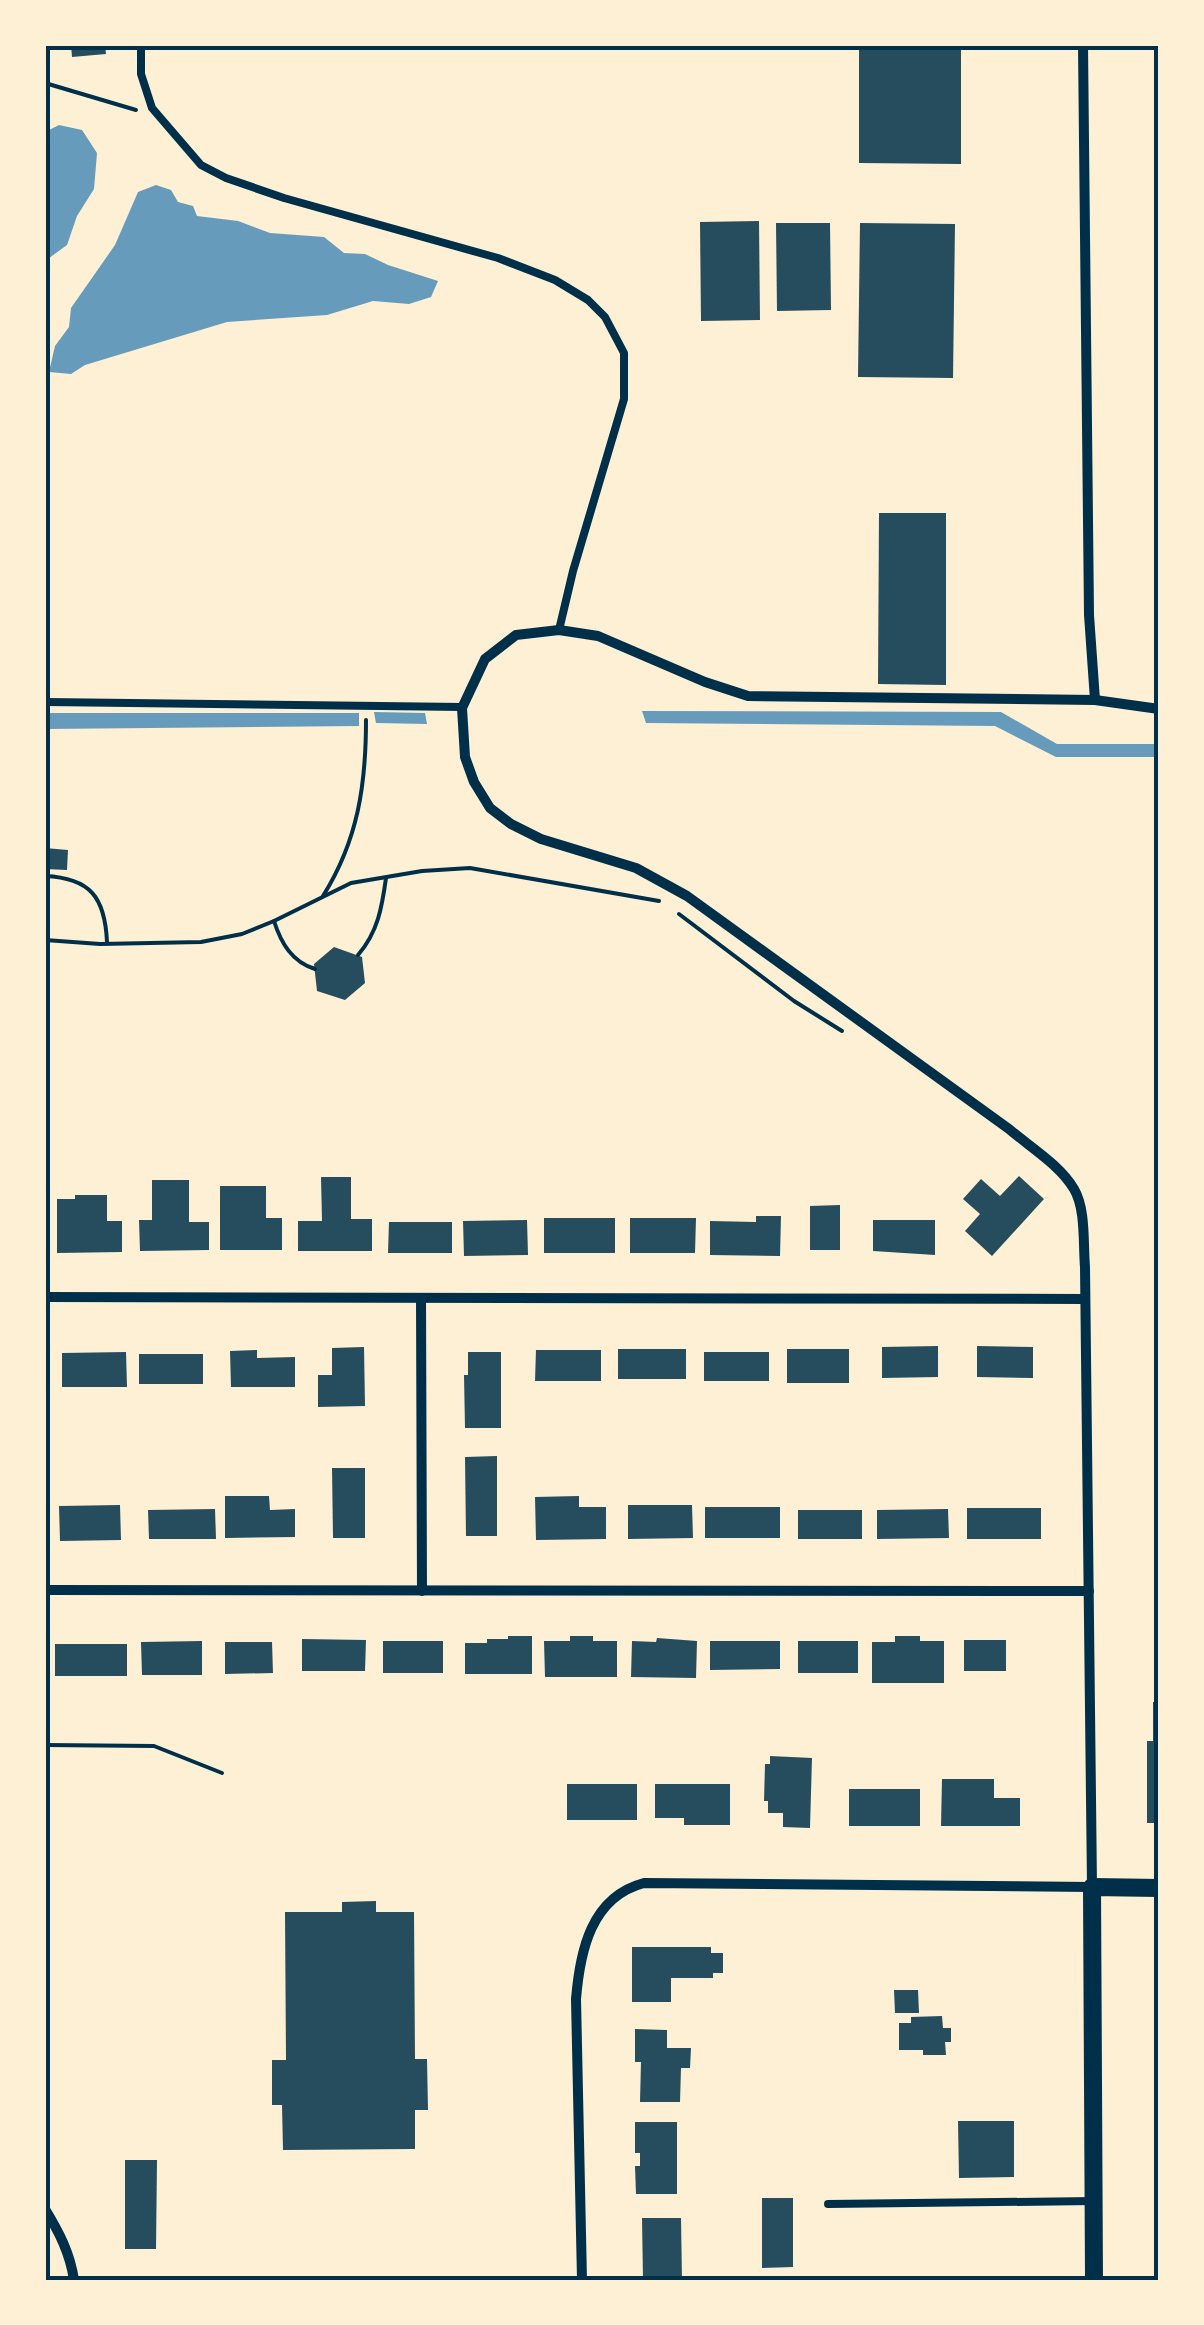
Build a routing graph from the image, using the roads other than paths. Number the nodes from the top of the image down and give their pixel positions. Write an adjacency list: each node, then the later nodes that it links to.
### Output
1 (142, 45): 3 (lane)
2 (1083, 45): 4 (street)
3 (559, 630): 4 (street); 6 (street)
4 (1095, 700): 7 (street)
5 (45, 702): 6 (lane)
6 (462, 707): 10 (street)
7 (1159, 709)
8 (45, 1297): 9 (street)
9 (421, 1298): 10 (street); 12 (street)
10 (1085, 1299): 13 (street)
11 (45, 1590): 12 (street)
12 (422, 1591): 13 (street)
13 (1089, 1591): 14 (street)
14 (1092, 1887): 15 (street); 16 (street); 20 (street)
15 (1159, 1888)
16 (1094, 2201): 17 (lane); 21 (street)
17 (828, 2204)
18 (45, 2210): 19 (street)
19 (74, 2280)
20 (582, 2280)
21 (1094, 2280)

